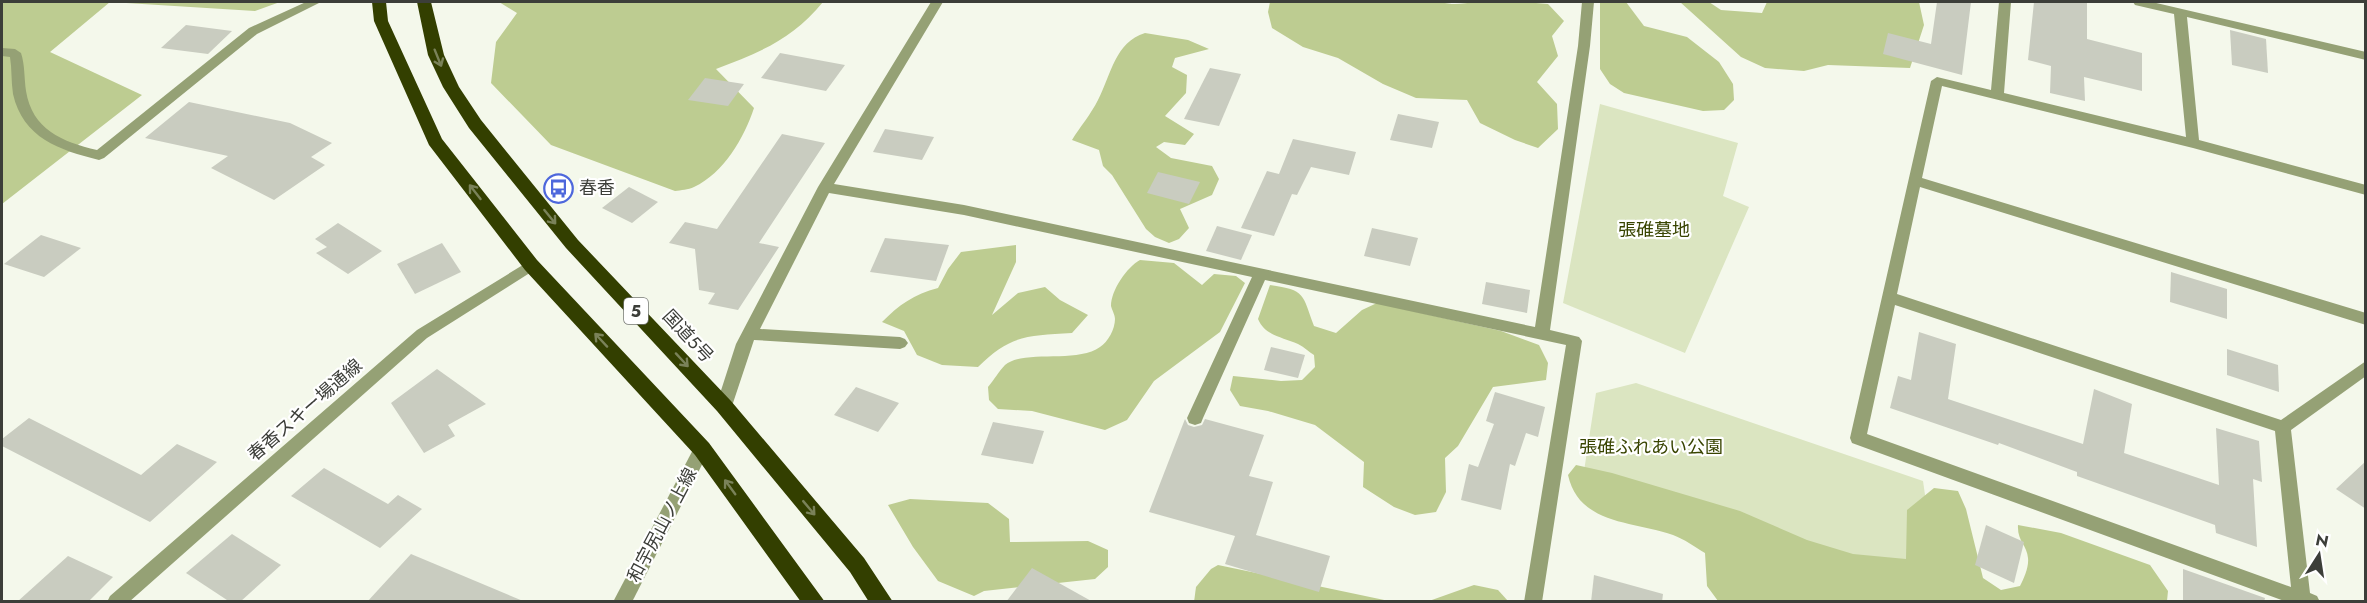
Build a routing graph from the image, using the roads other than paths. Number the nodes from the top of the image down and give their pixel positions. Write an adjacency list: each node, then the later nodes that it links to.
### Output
1 (315, 2): 9 (street)
2 (379, 2): 16 (highway, one-way to 2)
3 (424, 2): 24 (highway, 国道5号 / 5, one-way to 24)
4 (937, 2): 14 (street)
5 (1588, 2): 21 (street)
6 (2005, 2): 11 (street)
7 (2139, 2): 8 (street)
8 (2180, 12): 10 (street); 12 (street)
9 (2, 52)
10 (2366, 56)
11 (1997, 96): 12 (street); 13 (street)
12 (2193, 143): 15 (street)
13 (1914, 180): 18 (street); 19 (street)
14 (825, 187): 17 (street); 20 (street)
15 (2366, 190)
16 (531, 265): 27 (highway, one-way to 16); 29 (street, 春香スキー場通線)
17 (1261, 273): 21 (street); 25 (street)
18 (1888, 297): 26 (street); 28 (street)
19 (2366, 319)
20 (749, 334): 22 (street); 24 (street)
21 (1542, 334): 33 (street)
22 (900, 343)
23 (2366, 368): 26 (street)
24 (724, 406): 32 (highway, 国道5号 / 5, one-way to 32)
25 (1195, 417)
26 (2283, 427): 28 (street)
27 (702, 449): 30 (street, 和宇尻山ノ上線); 31 (highway, one-way to 27)
28 (2305, 600)
29 (116, 602)
30 (622, 602)
31 (814, 602)
32 (882, 602)
33 (1533, 602)

